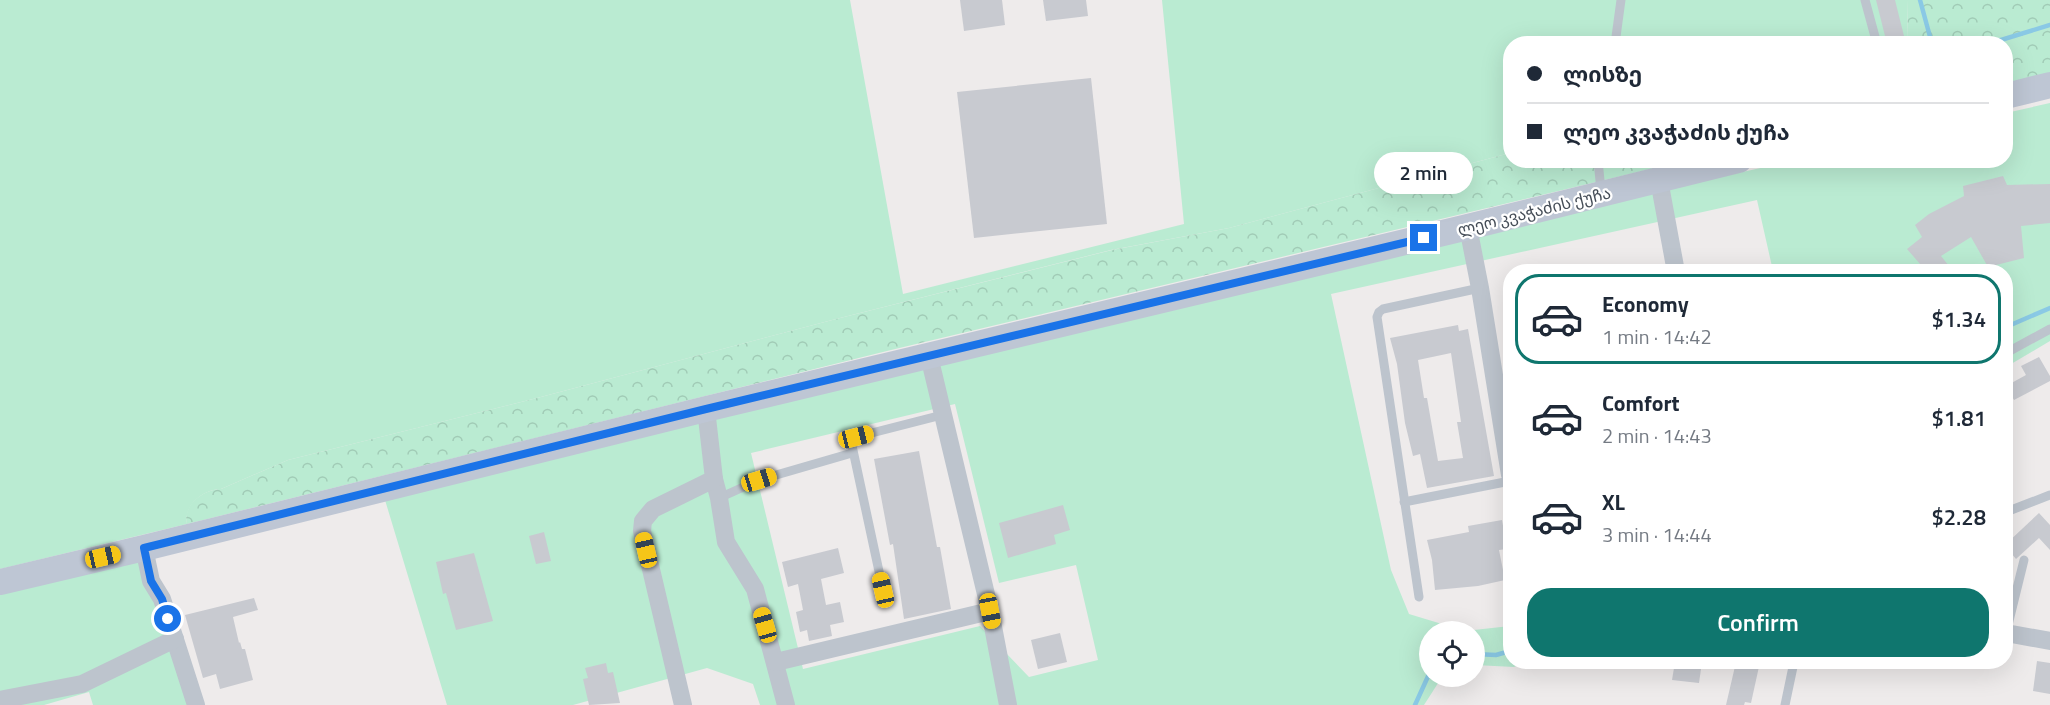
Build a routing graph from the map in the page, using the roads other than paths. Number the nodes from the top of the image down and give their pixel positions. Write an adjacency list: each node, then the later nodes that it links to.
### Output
1 (1621, 0): 3 (lane)
2 (1865, 0): 4 (lane)
3 (1616, 36)
4 (1875, 36)
5 (2050, 85): 6 (main road)
6 (2013, 94)
7 (1599, 168): 10 (lane)
8 (1707, 168): 9 (main road, ლეო კვაჭაძის ქუჩა)
9 (1659, 180): 10 (main road, ლეო კვაჭაძის ქუჩა); 12 (street)
10 (1601, 194): 11 (main road, ლეო კვაჭაძის ქუჩა)
11 (1468, 228): 13 (street); 16 (main road, ლეო კვაჭაძის ქუჩა)
12 (1675, 264)
13 (1480, 288): 19 (street); 25 (lane)
14 (2050, 329): 15 (lane)
15 (2013, 349)
16 (929, 356): 17 (main road, ლეო კვაჭაძის ქუჩა); 18 (street)
17 (706, 409): 21 (street); 27 (main road, ლეო კვაჭაძის ქუჩა)
18 (942, 415): 20 (lane); 33 (street)
19 (1503, 431)
20 (852, 453): 24 (lane); 30 (lane)
21 (714, 479): 24 (street); 41 (street)
22 (1503, 482): 25 (lane)
23 (2050, 495): 26 (lane)
24 (719, 498): 37 (street)
25 (1404, 502): 31 (lane)
26 (2013, 509)
27 (144, 548): 29 (main road, ლეო კვაჭაძის ქუჩა); 35 (street)
28 (2024, 560): 32 (lane)
29 (0, 582)
30 (883, 590)
31 (1419, 597)
32 (2013, 605)
33 (990, 611): 37 (street); 43 (street)
34 (2013, 634): 36 (street)
35 (174, 639): 39 (street); 40 (street)
36 (2050, 641)
37 (776, 662): 42 (street)
38 (1793, 669): 44 (lane)
39 (0, 700)
40 (196, 705)
41 (683, 705)
42 (786, 705)
43 (1008, 705)
44 (1785, 705)

